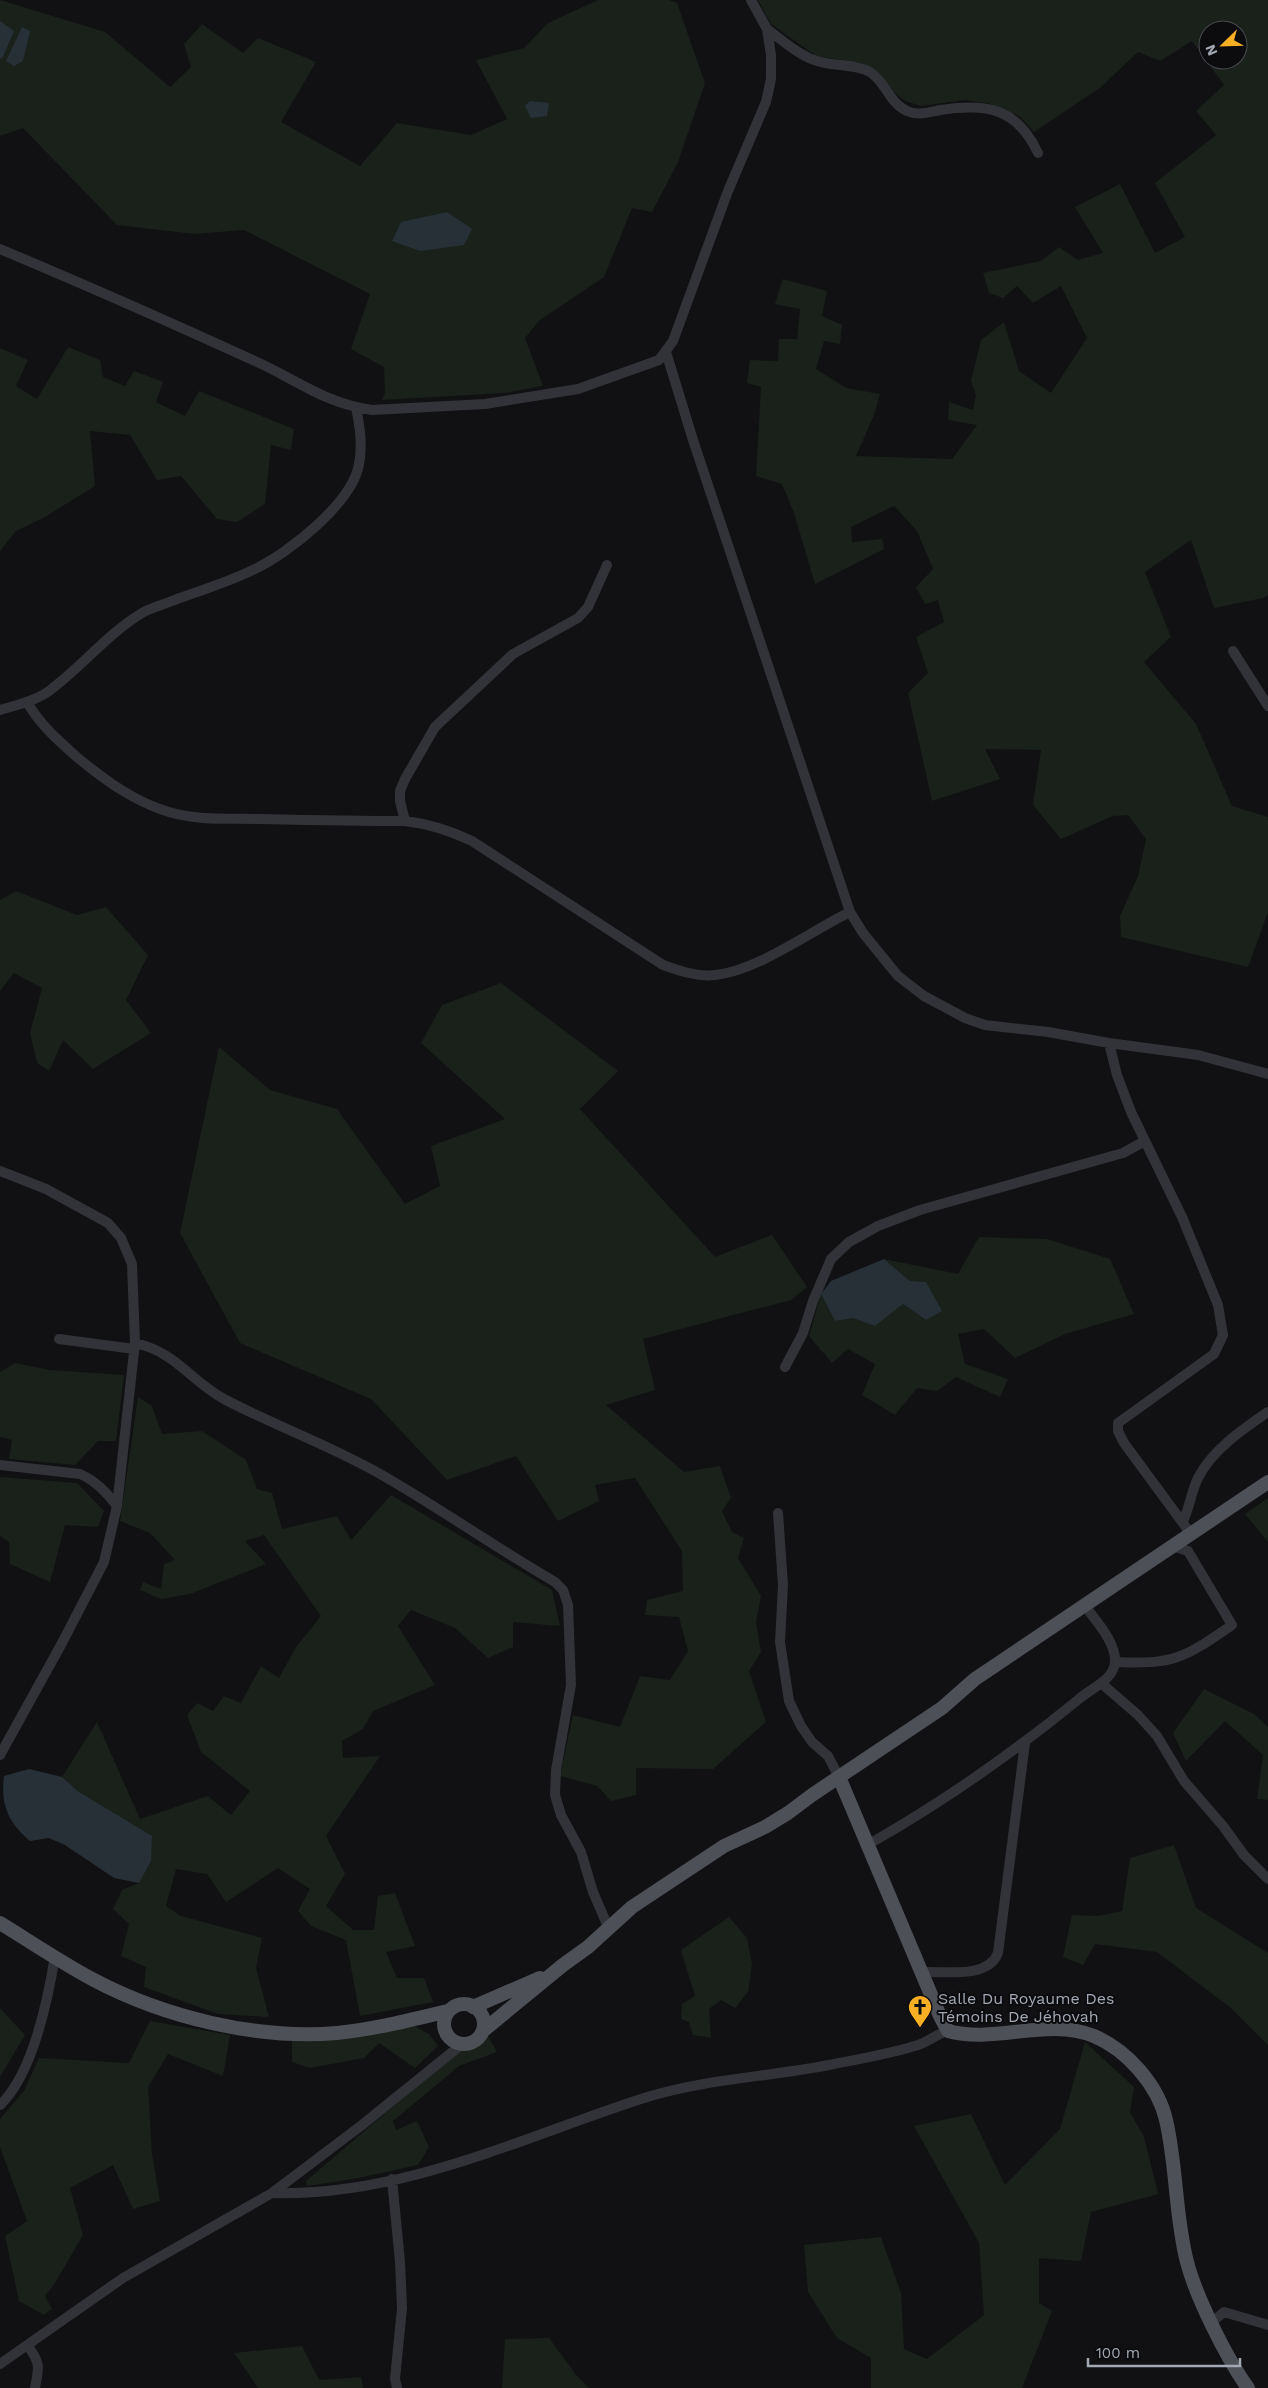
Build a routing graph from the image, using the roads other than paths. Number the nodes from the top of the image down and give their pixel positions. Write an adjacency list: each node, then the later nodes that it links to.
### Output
1 (751, 0): 2 (street)
2 (767, 28): 3 (street); 5 (street)
3 (1038, 153)
4 (0, 249): 6 (street)
5 (666, 352): 6 (street); 13 (street)
6 (356, 408): 9 (street)
7 (607, 565): 12 (street)
8 (1233, 651): 10 (street)
9 (27, 702): 11 (street); 12 (street)
10 (1268, 706)
11 (0, 710)
12 (405, 822): 13 (street)
13 (850, 912): 14 (street)
14 (1109, 1043): 15 (street); 16 (street)
15 (1268, 1074)
16 (1145, 1141): 20 (street); 26 (street)
17 (0, 1171): 19 (street)
18 (58, 1339): 19 (street)
19 (135, 1346): 24 (street); 38 (street)
20 (785, 1367)
21 (1268, 1412): 26 (street)
22 (0, 1465): 24 (street)
23 (1268, 1482): 27 (main road)
24 (117, 1506): 33 (street)
25 (778, 1513): 34 (street)
26 (1183, 1521): 27 (street)
27 (1191, 1534): 28 (main road)
28 (1172, 1546): 29 (main road); 30 (street)
29 (1085, 1606): 30 (street); 34 (main road)
30 (1115, 1662): 31 (street)
31 (1101, 1683): 32 (street); 36 (street)
32 (1025, 1742): 35 (street); 41 (street)
33 (0, 1755)
34 (839, 1777): 35 (main road); 38 (main road)
35 (869, 1844): 41 (main road)
36 (1268, 1879)
37 (0, 1923): 39 (main road)
38 (609, 1929): 40 (main road)
39 (55, 1956): 43 (main road); 47 (street)
40 (555, 1972): 42 (main road); 44 (main road)
41 (923, 1972): 45 (main road)
42 (474, 2006): 43 (main road); 44 (main road)
43 (448, 2011): 46 (main road)
44 (484, 2030): 46 (main road)
45 (948, 2031): 48 (street); 50 (main road)
46 (461, 2045): 49 (street)
47 (0, 2105)
48 (392, 2179): 49 (street); 55 (street)
49 (272, 2193): 52 (street)
50 (1212, 2322): 51 (street); 56 (main road)
51 (1268, 2325)
52 (27, 2345): 53 (street); 54 (street)
53 (0, 2364)
54 (35, 2388)
55 (397, 2388)
56 (1248, 2388)

